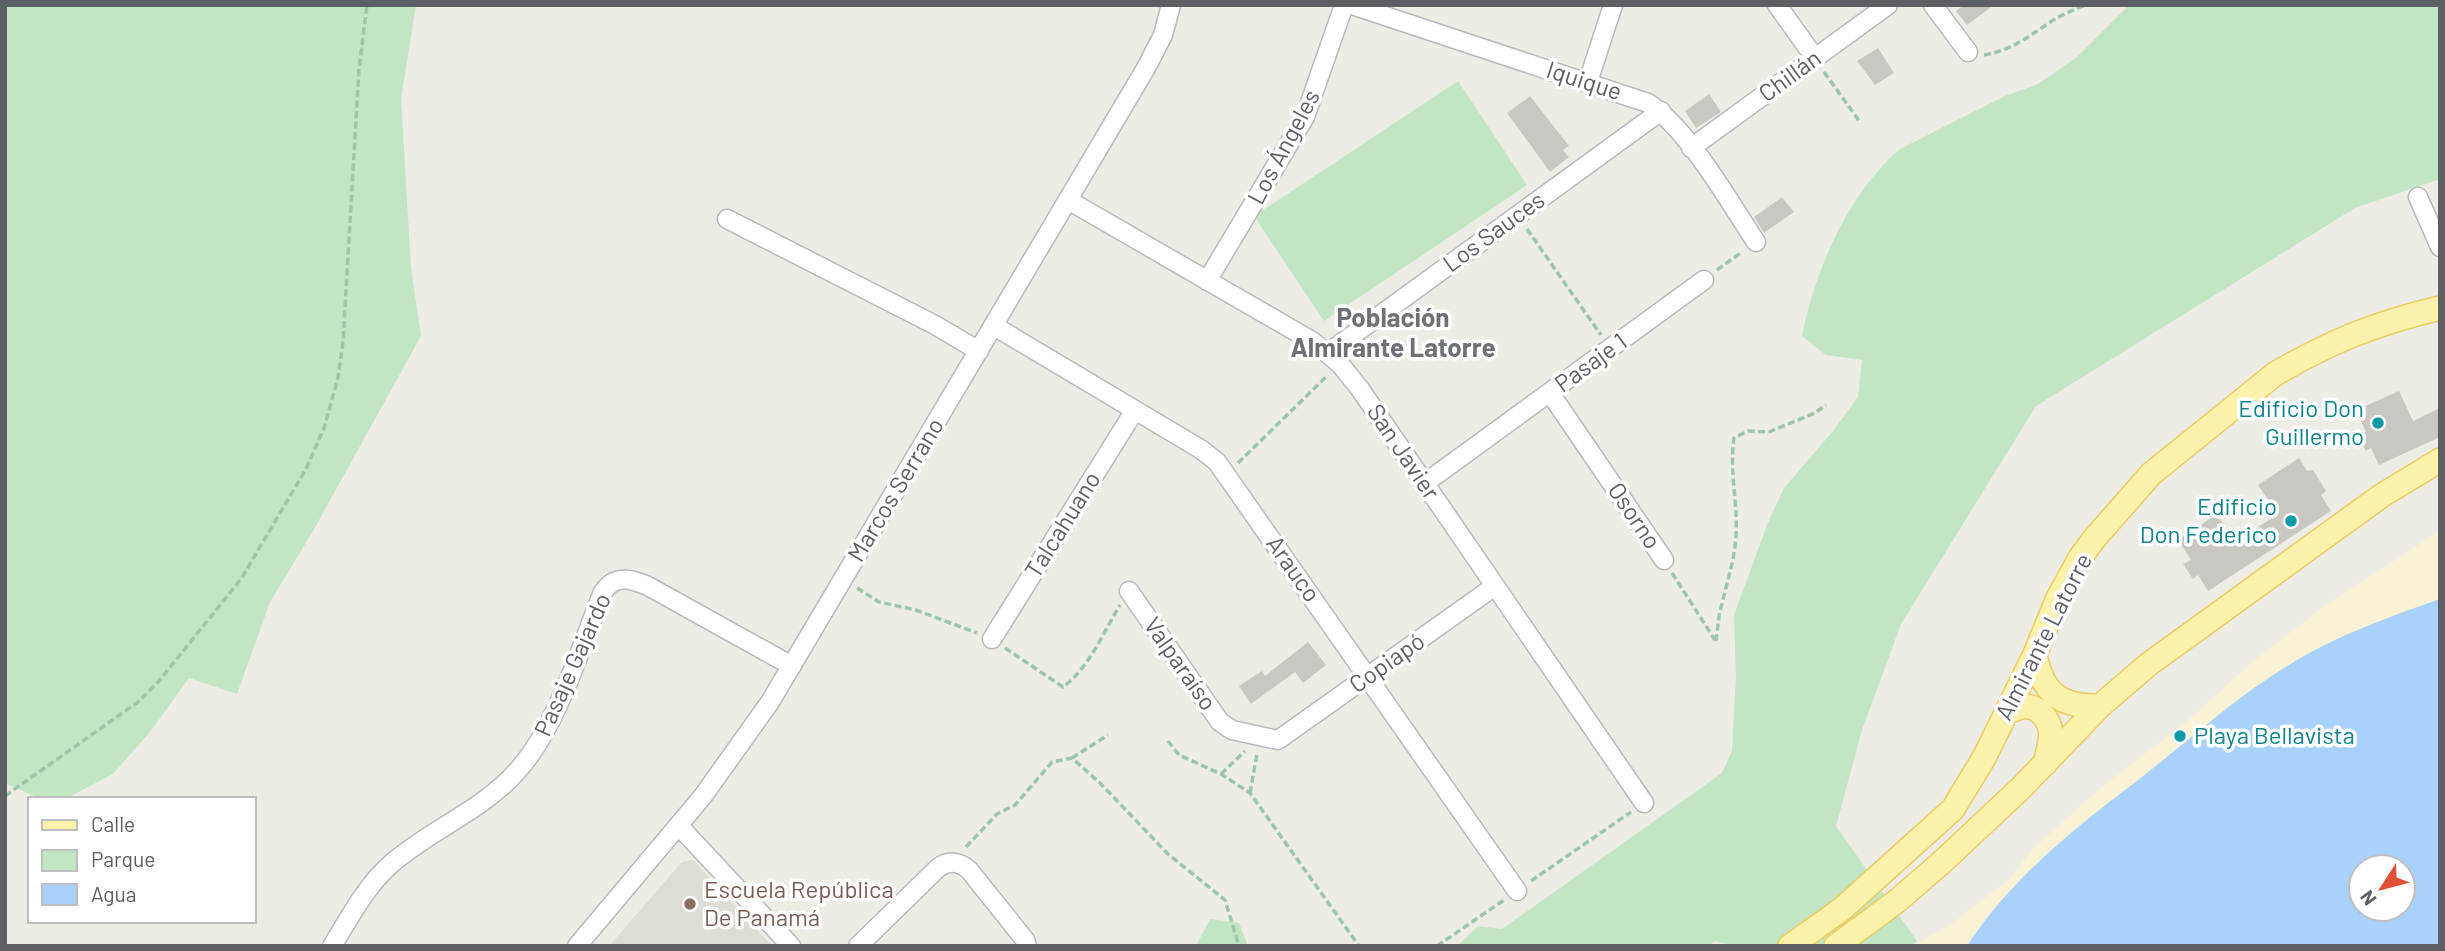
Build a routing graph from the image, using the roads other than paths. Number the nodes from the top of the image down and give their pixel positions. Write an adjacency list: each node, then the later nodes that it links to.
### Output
1 (1171, 5): 15 (street, Marcos Serrano)
2 (1344, 5): 20 (street, Los Ángeles)
3 (1352, 5): 11 (street, Iquique)
4 (1627, 5): 8 (street)
5 (1777, 5): 10 (street)
6 (1888, 5): 10 (street, Chillán)
7 (1933, 5): 9 (street)
8 (1611, 11): 11 (street)
9 (1968, 52)
10 (1815, 58): 13 (street, Chillán)
11 (1588, 82): 12 (street, Iquique)
12 (1661, 111): 13 (street, Iquique); 24 (street, Los Sauces)
13 (1691, 148): 17 (street, Iquique)
14 (2418, 197): 18 (street)
15 (1068, 200): 20 (street, San Javier); 22 (street, Marcos Serrano)
16 (727, 219): 23 (street)
17 (1756, 242)
18 (2440, 247)
19 (1704, 280): 25 (street, Pasaje 1)
20 (1208, 281): 24 (street, San Javier)
21 (2440, 308): 33 (main road, Almirante Latorre)
22 (994, 326): 23 (street, Marcos Serrano); 26 (street, Arauco)
23 (979, 351): 34 (street, Marcos Serrano)
24 (1334, 358): 28 (street, San Javier)
25 (1550, 393): 28 (street, Pasaje 1); 29 (street, Osorno)
26 (1135, 410): 32 (street, Talcahuano); 35 (street, Arauco)
27 (2440, 460): 36 (main road)
28 (1425, 484): 30 (street, San Javier)
29 (1664, 560)
30 (1495, 586): 35 (street, Copiapó); 40 (street, San Javier)
31 (1129, 591): 38 (street, Valparaíso)
32 (992, 639)
33 (2035, 654): 36 (main road); 37 (main road, Almirante Latorre)
34 (792, 666): 41 (street, Marcos Serrano); 43 (street, Pasaje Gajardo)
35 (1368, 676): 38 (street, Copiapó); 42 (street, Arauco)
36 (2100, 706): 39 (main road)
37 (2006, 713): 39 (main road); 48 (main road, Almirante Latorre)
38 (1278, 740)
39 (2045, 764): 49 (main road)
40 (1644, 803)
41 (679, 826): 44 (street, Marcos Serrano); 45 (street)
42 (1517, 891)
43 (332, 946)
44 (577, 946)
45 (792, 946)
46 (858, 946): 47 (street)
47 (1027, 946)
48 (1790, 946)
49 (1836, 946)

